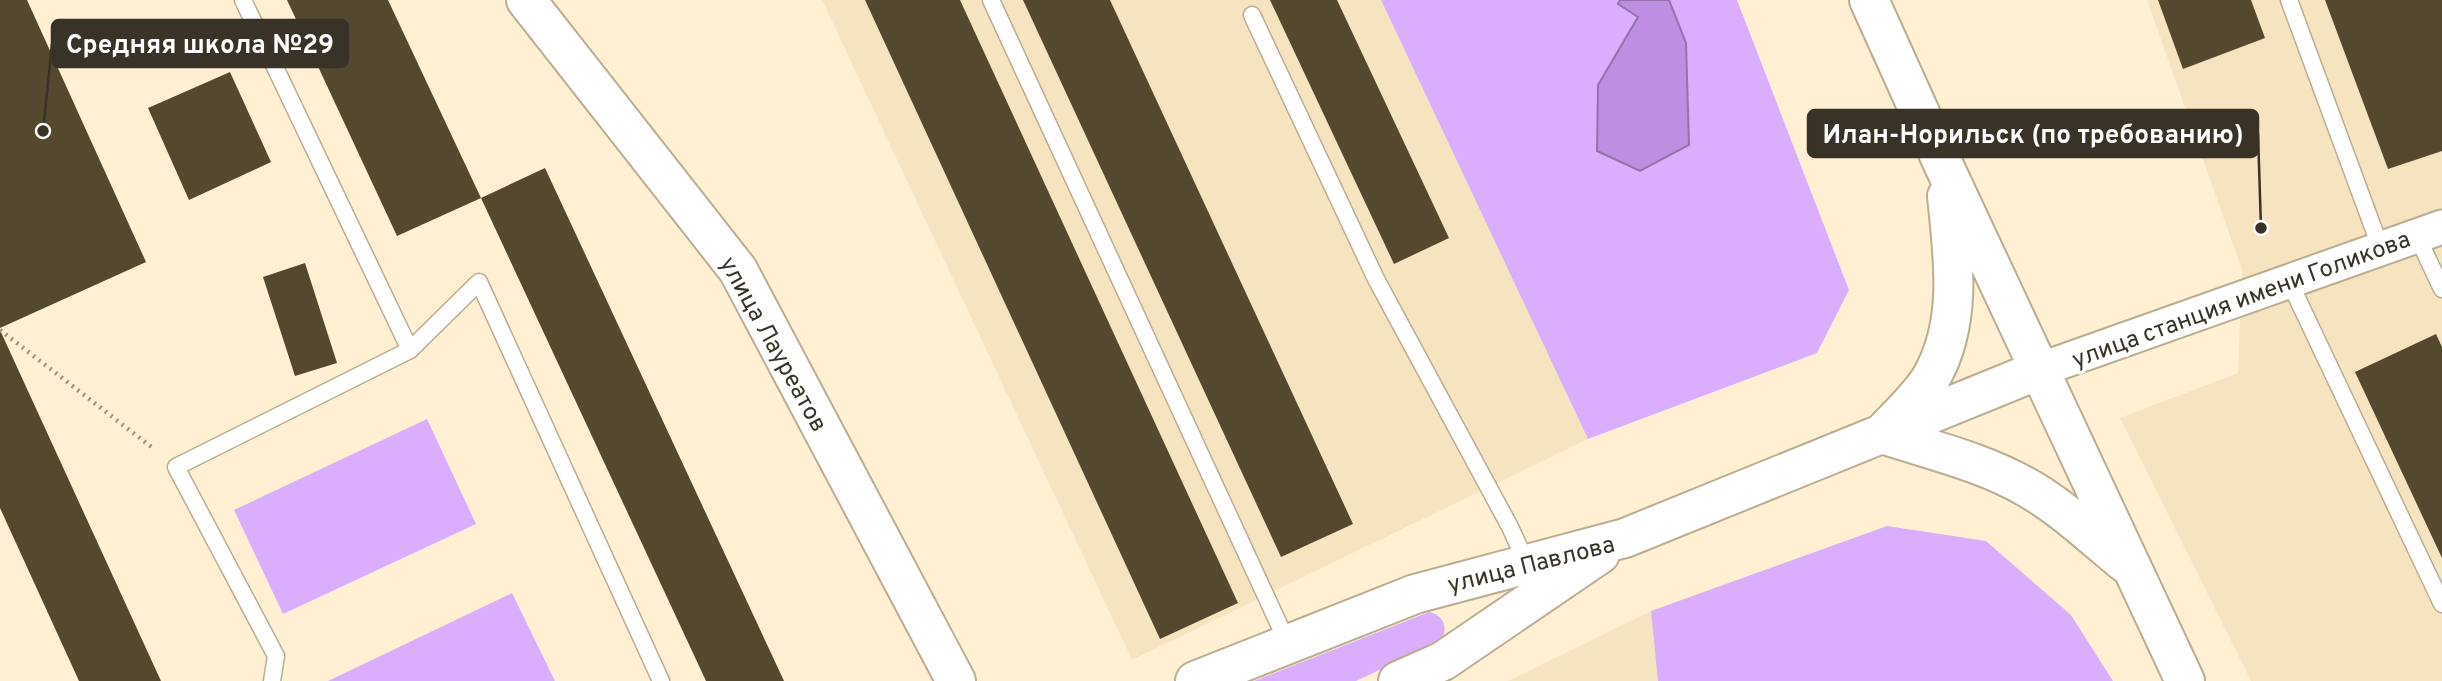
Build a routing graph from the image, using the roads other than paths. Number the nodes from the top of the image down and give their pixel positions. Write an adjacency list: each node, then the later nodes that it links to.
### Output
1 (243, 0): 12 (lane)
2 (526, 0): 22 (street, улица Лауреатов)
3 (991, 0): 19 (lane)
4 (1869, 0): 7 (street)
5 (2288, 0): 9 (lane)
6 (1252, 15): 16 (lane)
7 (1944, 166): 13 (street); 14 (street)
8 (2429, 232): 9 (street, улица станция имени Голикова); 11 (lane)
9 (2381, 249): 10 (street, улица станция имени Голикова)
10 (2289, 282): 13 (street, улица станция имени Голикова); 18 (lane)
11 (2442, 289)
12 (410, 350): 20 (lane); 21 (lane)
13 (2039, 370): 14 (street); 17 (street)
14 (1882, 434): 15 (street); 17 (street)
15 (1625, 538): 16 (street, улица Павлова); 24 (street, улица Павлова)
16 (1527, 564): 19 (street, улица Павлова)
17 (2133, 570): 25 (street)
18 (2442, 604)
19 (1288, 644): 23 (street, улица Павлова)
20 (272, 681)
21 (661, 681)
22 (956, 681)
23 (1195, 681)
24 (1398, 681)
25 (2185, 681)

